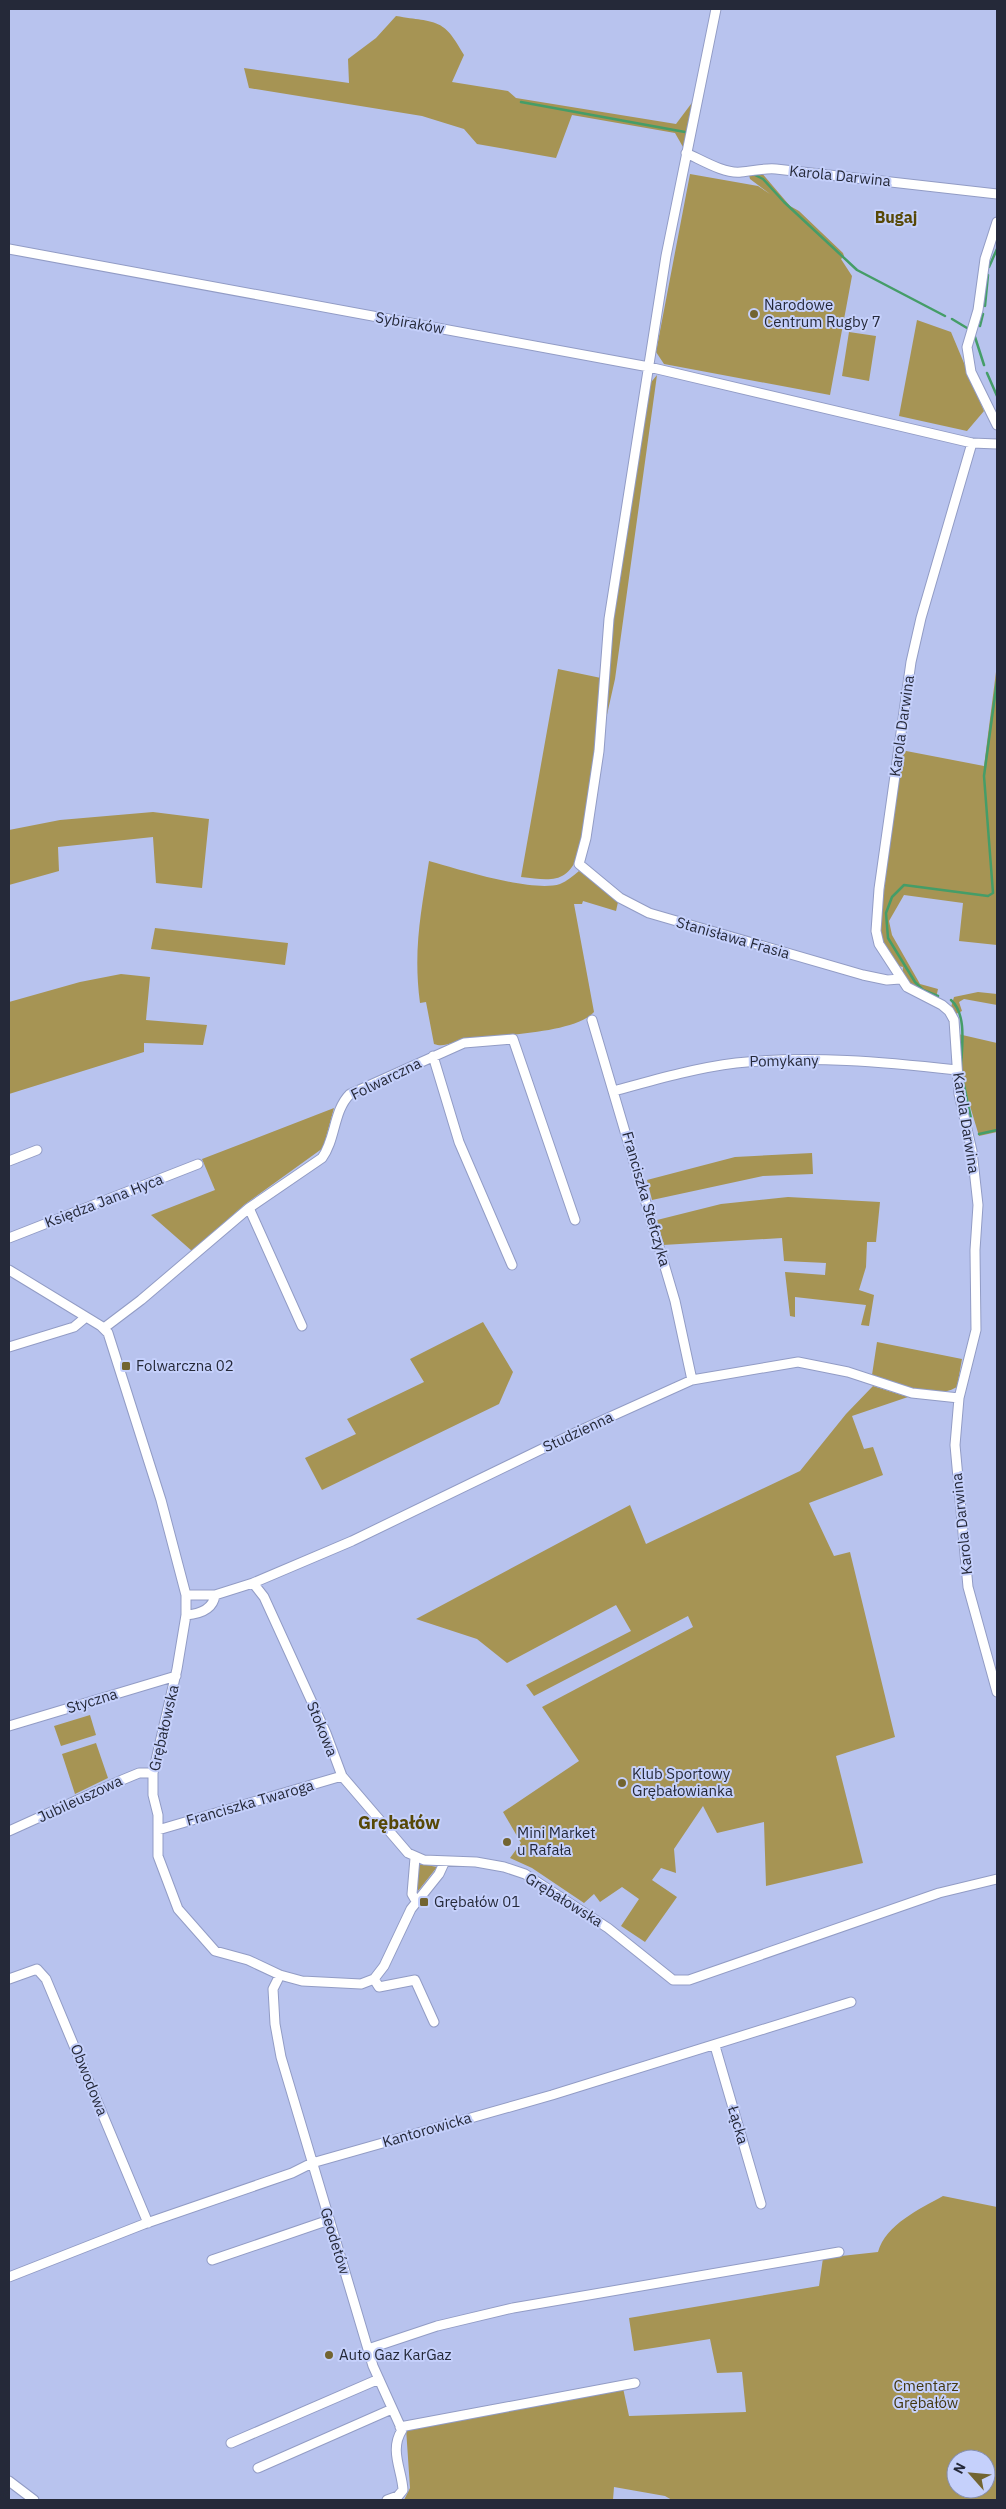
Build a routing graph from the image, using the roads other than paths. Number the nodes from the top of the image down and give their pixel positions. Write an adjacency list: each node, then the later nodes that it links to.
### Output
1 (716, 9): 2 (street)
2 (686, 154): 3 (street, Karola Darwina); 6 (street)
3 (997, 194)
4 (997, 222): 7 (street)
5 (9, 249): 6 (street, Sybiraków)
6 (649, 367): 8 (street, Sybiraków); 10 (street, Stanisława Frasia)
7 (997, 425)
8 (972, 443): 9 (street, Sybiraków); 10 (street, Karola Darwina)
9 (997, 444)
10 (900, 979): 13 (street, Karola Darwina)
11 (592, 1020): 14 (street, Franciszka Stefczyka)
12 (433, 1056): 18 (street, Folwarczna); 19 (street, Folwarczna); 21 (street)
13 (956, 1070): 14 (street, Pomykany); 28 (street, Karola Darwina)
14 (614, 1091): 27 (street, Franciszka Stefczyka)
15 (37, 1150): 16 (street)
16 (9, 1161)
17 (198, 1164): 20 (street, Księdza Jana Hyca)
18 (249, 1208): 24 (street); 25 (street, Folwarczna)
19 (574, 1220)
20 (9, 1238)
21 (512, 1265)
22 (9, 1270): 23 (street)
23 (86, 1317): 25 (street); 26 (street)
24 (302, 1326)
25 (104, 1328): 30 (street, Grębałowska)
26 (9, 1347)
27 (692, 1380): 28 (street, Studzienna); 29 (street, Studzienna)
28 (959, 1398): 34 (street, Karola Darwina)
29 (253, 1583): 31 (street, Studzienna); 37 (street, Stokowa)
30 (186, 1595): 31 (street, Studzienna); 32 (street, Grębałowska)
31 (215, 1595): 32 (street, Studzienna)
32 (186, 1615): 33 (street, Grębałowska)
33 (176, 1676): 35 (street, Styczna); 36 (street, Grębałowska)
34 (997, 1692)
35 (9, 1726)
36 (152, 1773): 38 (street, Grębałowska); 39 (street, Jubileuszowa)
37 (342, 1776): 38 (street, Franciszka Twaroga); 40 (street, Stokowa)
38 (158, 1830): 44 (street, Grębałowska)
39 (9, 1831)
40 (415, 1858): 41 (street, Grębałowska); 43 (street)
41 (445, 1861): 42 (street, Grębałowska); 43 (street)
42 (997, 1879)
43 (416, 1901): 46 (street)
44 (280, 1974): 46 (street, Grębałowska); 50 (street, Geodetów)
45 (9, 1979): 53 (street, Obwodowa)
46 (374, 1979): 48 (street)
47 (852, 2002): 49 (street, Kantorowicka)
48 (434, 2022)
49 (715, 2046): 50 (street, Kantorowicka); 51 (street, Łącka)
50 (312, 2163): 52 (street, Geodetów); 53 (street, Kantorowicka)
51 (761, 2204)
52 (329, 2220): 55 (street); 57 (street, Geodetów)
53 (148, 2223): 56 (street, Kantorowicka)
54 (839, 2252): 57 (street)
55 (212, 2260)
56 (9, 2277)
57 (368, 2349): 58 (street, Geodetów)
58 (379, 2378): 60 (street, Geodetów); 62 (street)
59 (636, 2383): 61 (street)
60 (392, 2409): 61 (street, Geodetów); 63 (street)
61 (400, 2427): 66 (street)
62 (232, 2443)
63 (258, 2468)
64 (9, 2481): 65 (street)
65 (34, 2500)
66 (390, 2500)

